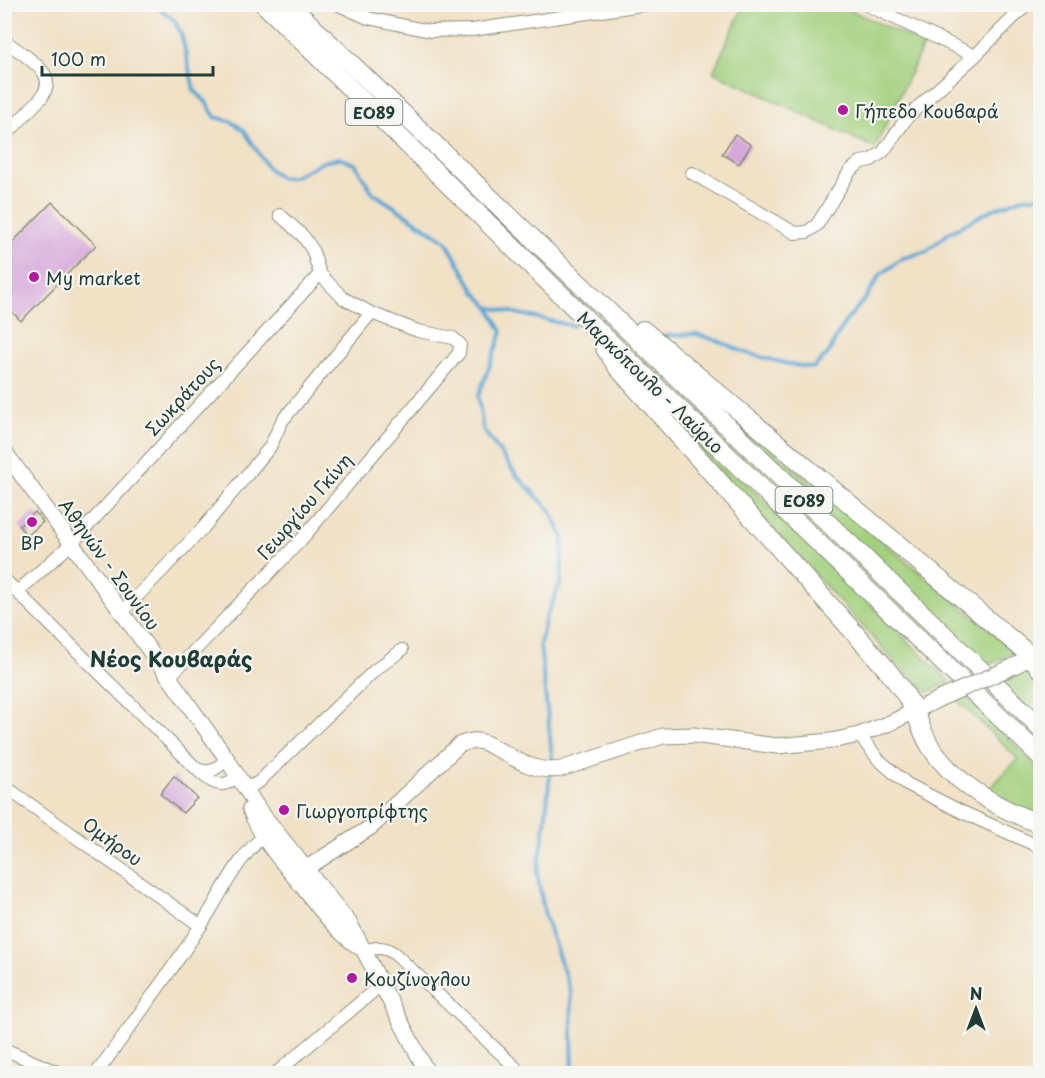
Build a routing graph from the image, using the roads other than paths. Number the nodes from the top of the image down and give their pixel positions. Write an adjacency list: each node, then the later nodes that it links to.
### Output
1 (264, 4): 15 (highway, Μαρκόπουλο - Λαύριο / ΕΟ89)
2 (289, 4): 12 (highway, Μαρκόπουλο - Λαύριο / ΕΟ89)
3 (337, 4): 4 (street)
4 (649, 4)
5 (865, 4): 8 (street)
6 (1027, 4): 8 (street)
7 (4, 41): 9 (street)
8 (975, 56): 10 (street)
9 (4, 137)
10 (692, 173)
11 (280, 215): 13 (street)
12 (568, 272): 22 (highway); 25 (highway, Μαρκόπουλο - Λαύριο / ΕΟ89)
13 (320, 273): 14 (street); 17 (street, Σωκράτους)
14 (371, 314): 20 (street); 23 (street, Γεωργίου Γκίνη)
15 (590, 323): 24 (highway); 27 (highway, Μαρκόπουλο - Λαύριο / ΕΟ89)
16 (4, 451): 17 (main road, Αθηνών - Σουνίου)
17 (71, 544): 19 (street, Σωκράτους); 20 (main road, Αθηνών - Σουνίου)
18 (4, 579): 19 (street)
19 (17, 592): 29 (street)
20 (122, 612): 23 (main road, Αθηνών - Σουνίου)
21 (402, 650): 30 (street)
22 (1038, 660): 24 (main road, bridge)
23 (169, 677): 28 (main road, Αθηνών - Σουνίου)
24 (914, 711): 26 (main road); 32 (highway)
25 (1041, 728)
26 (859, 735): 34 (street); 35 (main road)
27 (1041, 756)
28 (227, 759): 29 (street); 30 (main road, Αθηνών - Σουνίου)
29 (197, 769): 30 (street)
30 (241, 782): 33 (main road, Αθηνών - Σουνίου)
31 (4, 786): 36 (street, Ομήρου)
32 (1041, 824)
33 (268, 833): 35 (main road, Αθηνών - Σουνίου); 36 (street)
34 (1041, 847)
35 (300, 872): 37 (main road, Αθηνών - Σουνίου)
36 (201, 926): 42 (street)
37 (364, 951): 38 (main road, Αθηνών - Σουνίου); 40 (street)
38 (382, 984): 43 (street); 44 (main road, Αθηνών - Σουνίου)
39 (4, 1048): 41 (street)
40 (515, 1067)
41 (61, 1074)
42 (96, 1074)
43 (274, 1074)
44 (428, 1074)

